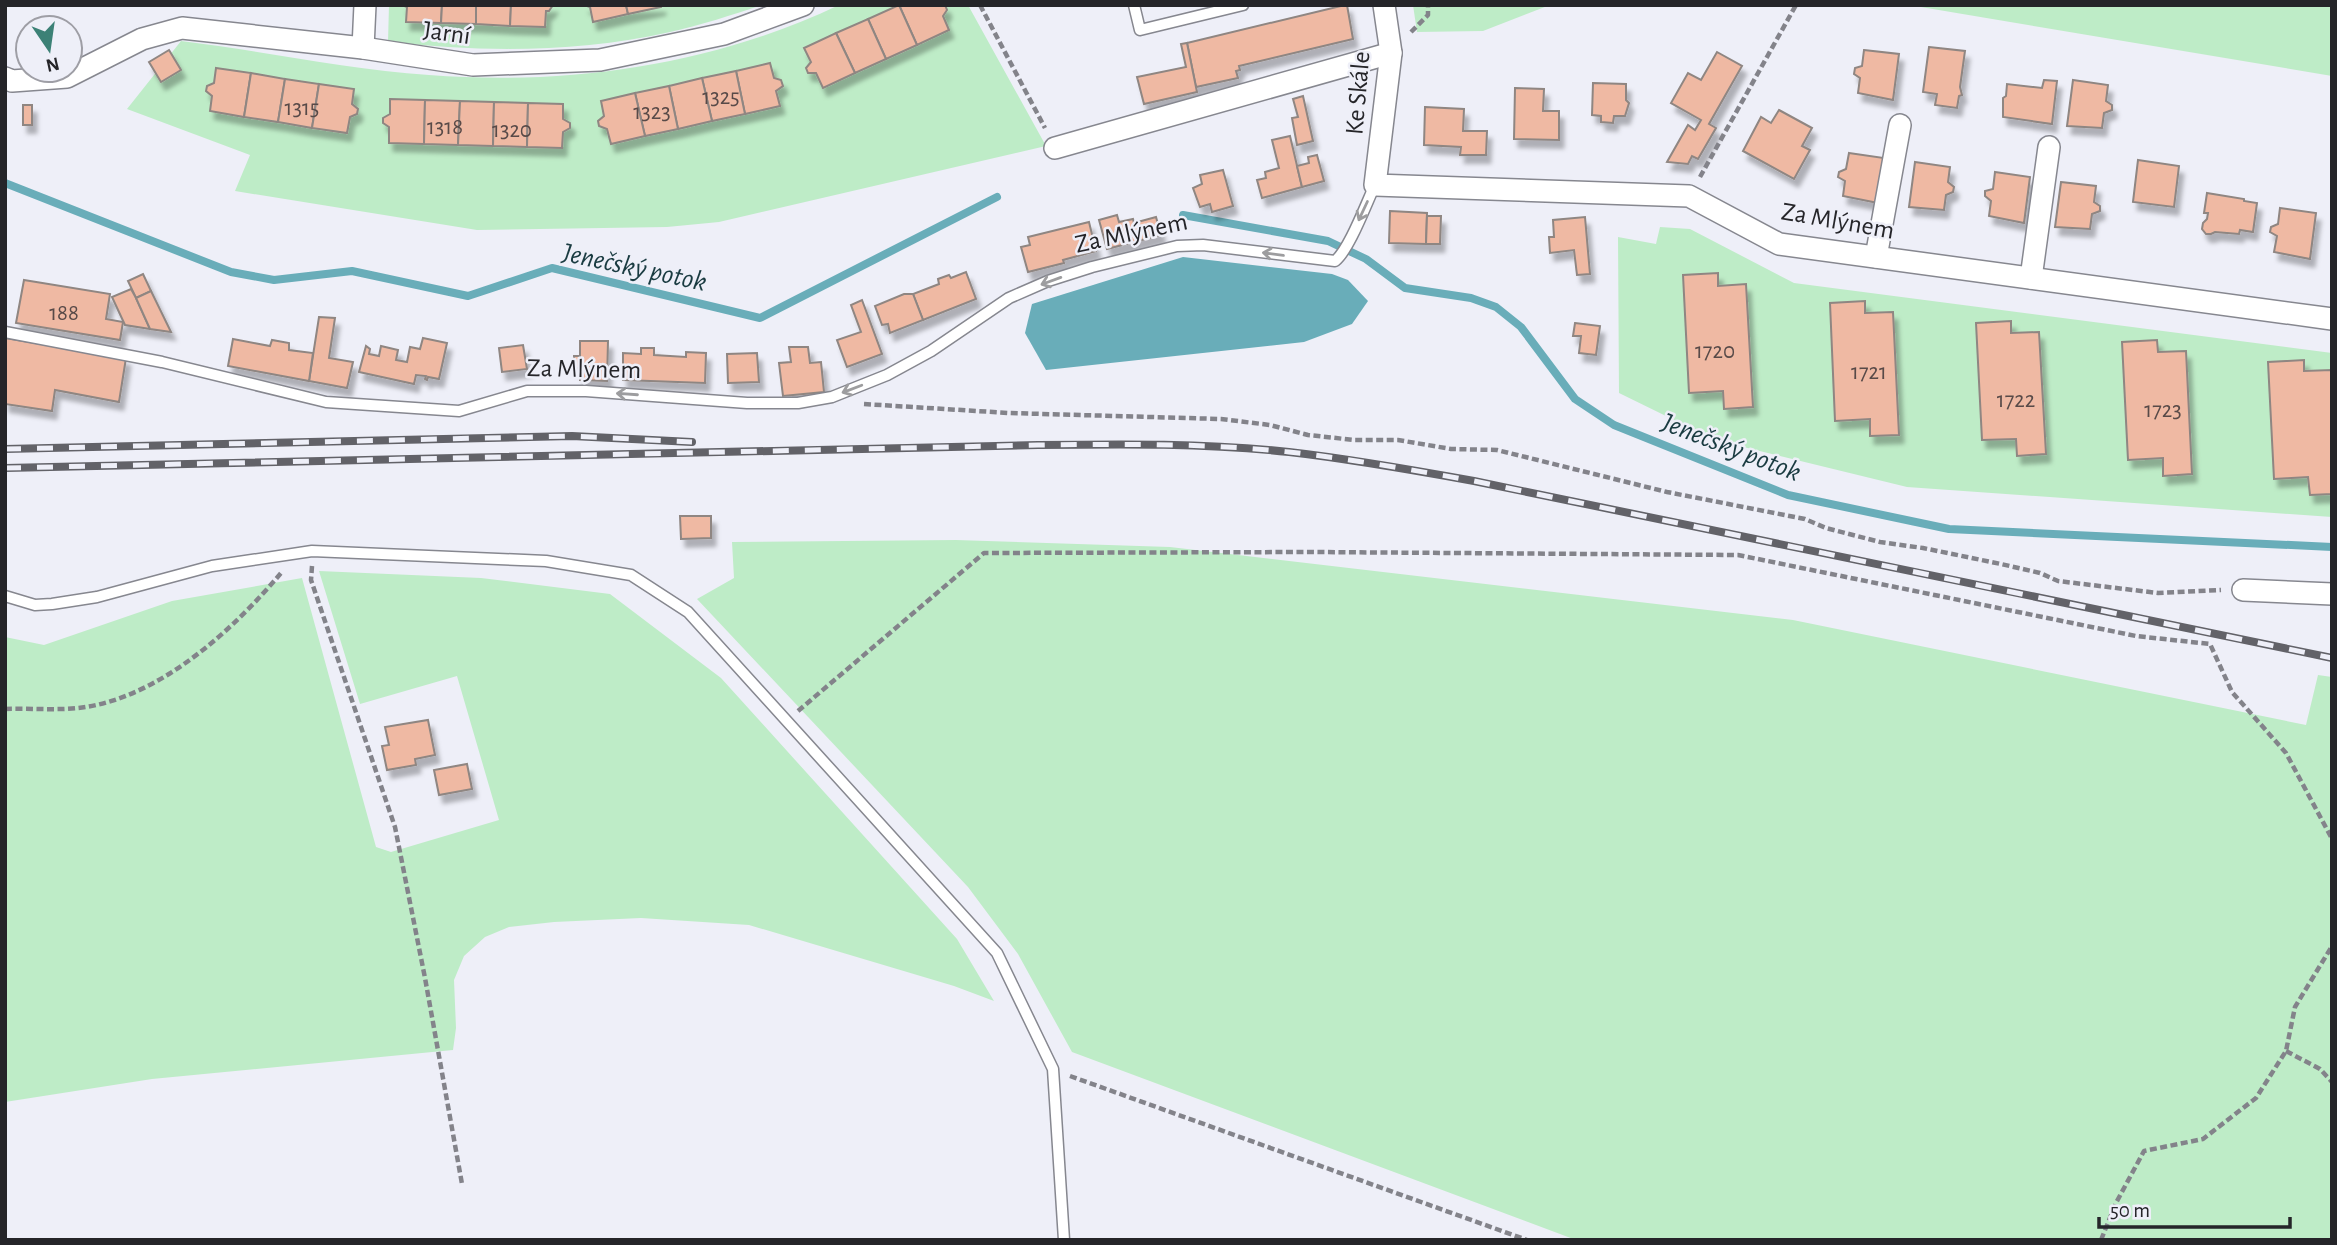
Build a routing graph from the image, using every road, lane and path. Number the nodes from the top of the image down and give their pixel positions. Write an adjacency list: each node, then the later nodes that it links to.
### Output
1 (365, 5): 8 (street)
2 (803, 5): 8 (street, Jarní)
3 (980, 5): 13 (path)
4 (1134, 5): 5 (lane)
5 (1243, 5)
6 (1384, 5): 9 (street, Ke Skále)
7 (1796, 5): 15 (path)
8 (363, 48): 10 (street, Jarní)
9 (1391, 53): 13 (street); 14 (street, Ke Skále)
10 (5, 78)
11 (1900, 125): 16 (street)
12 (2049, 146): 17 (street)
13 (1055, 148)
14 (1375, 186): 15 (street, Za Mlýnem); 20 (lane, Za Mlýnem, one-way to 20)
15 (1689, 197): 16 (street, Za Mlýnem)
16 (1876, 257): 17 (street, Za Mlýnem)
17 (2031, 278): 18 (street, Za Mlýnem)
18 (2332, 319)
19 (5, 332): 20 (lane, Za Mlýnem, one-way to 19)
20 (832, 397): 23 (path)
21 (312, 551): 22 (lane); 27 (lane); 33 (path)
22 (298, 553): 25 (lane); 26 (path)
23 (2243, 590): 24 (street)
24 (2332, 594)
25 (5, 596)
26 (5, 709)
27 (786, 720): 28 (path); 31 (lane)
28 (2331, 839)
29 (2332, 946): 30 (path)
30 (2286, 1051): 32 (path); 36 (path)
31 (1053, 1069): 34 (lane); 35 (path)
32 (2332, 1082)
33 (461, 1184)
34 (1064, 1240)
35 (1527, 1240)
36 (2101, 1240)

